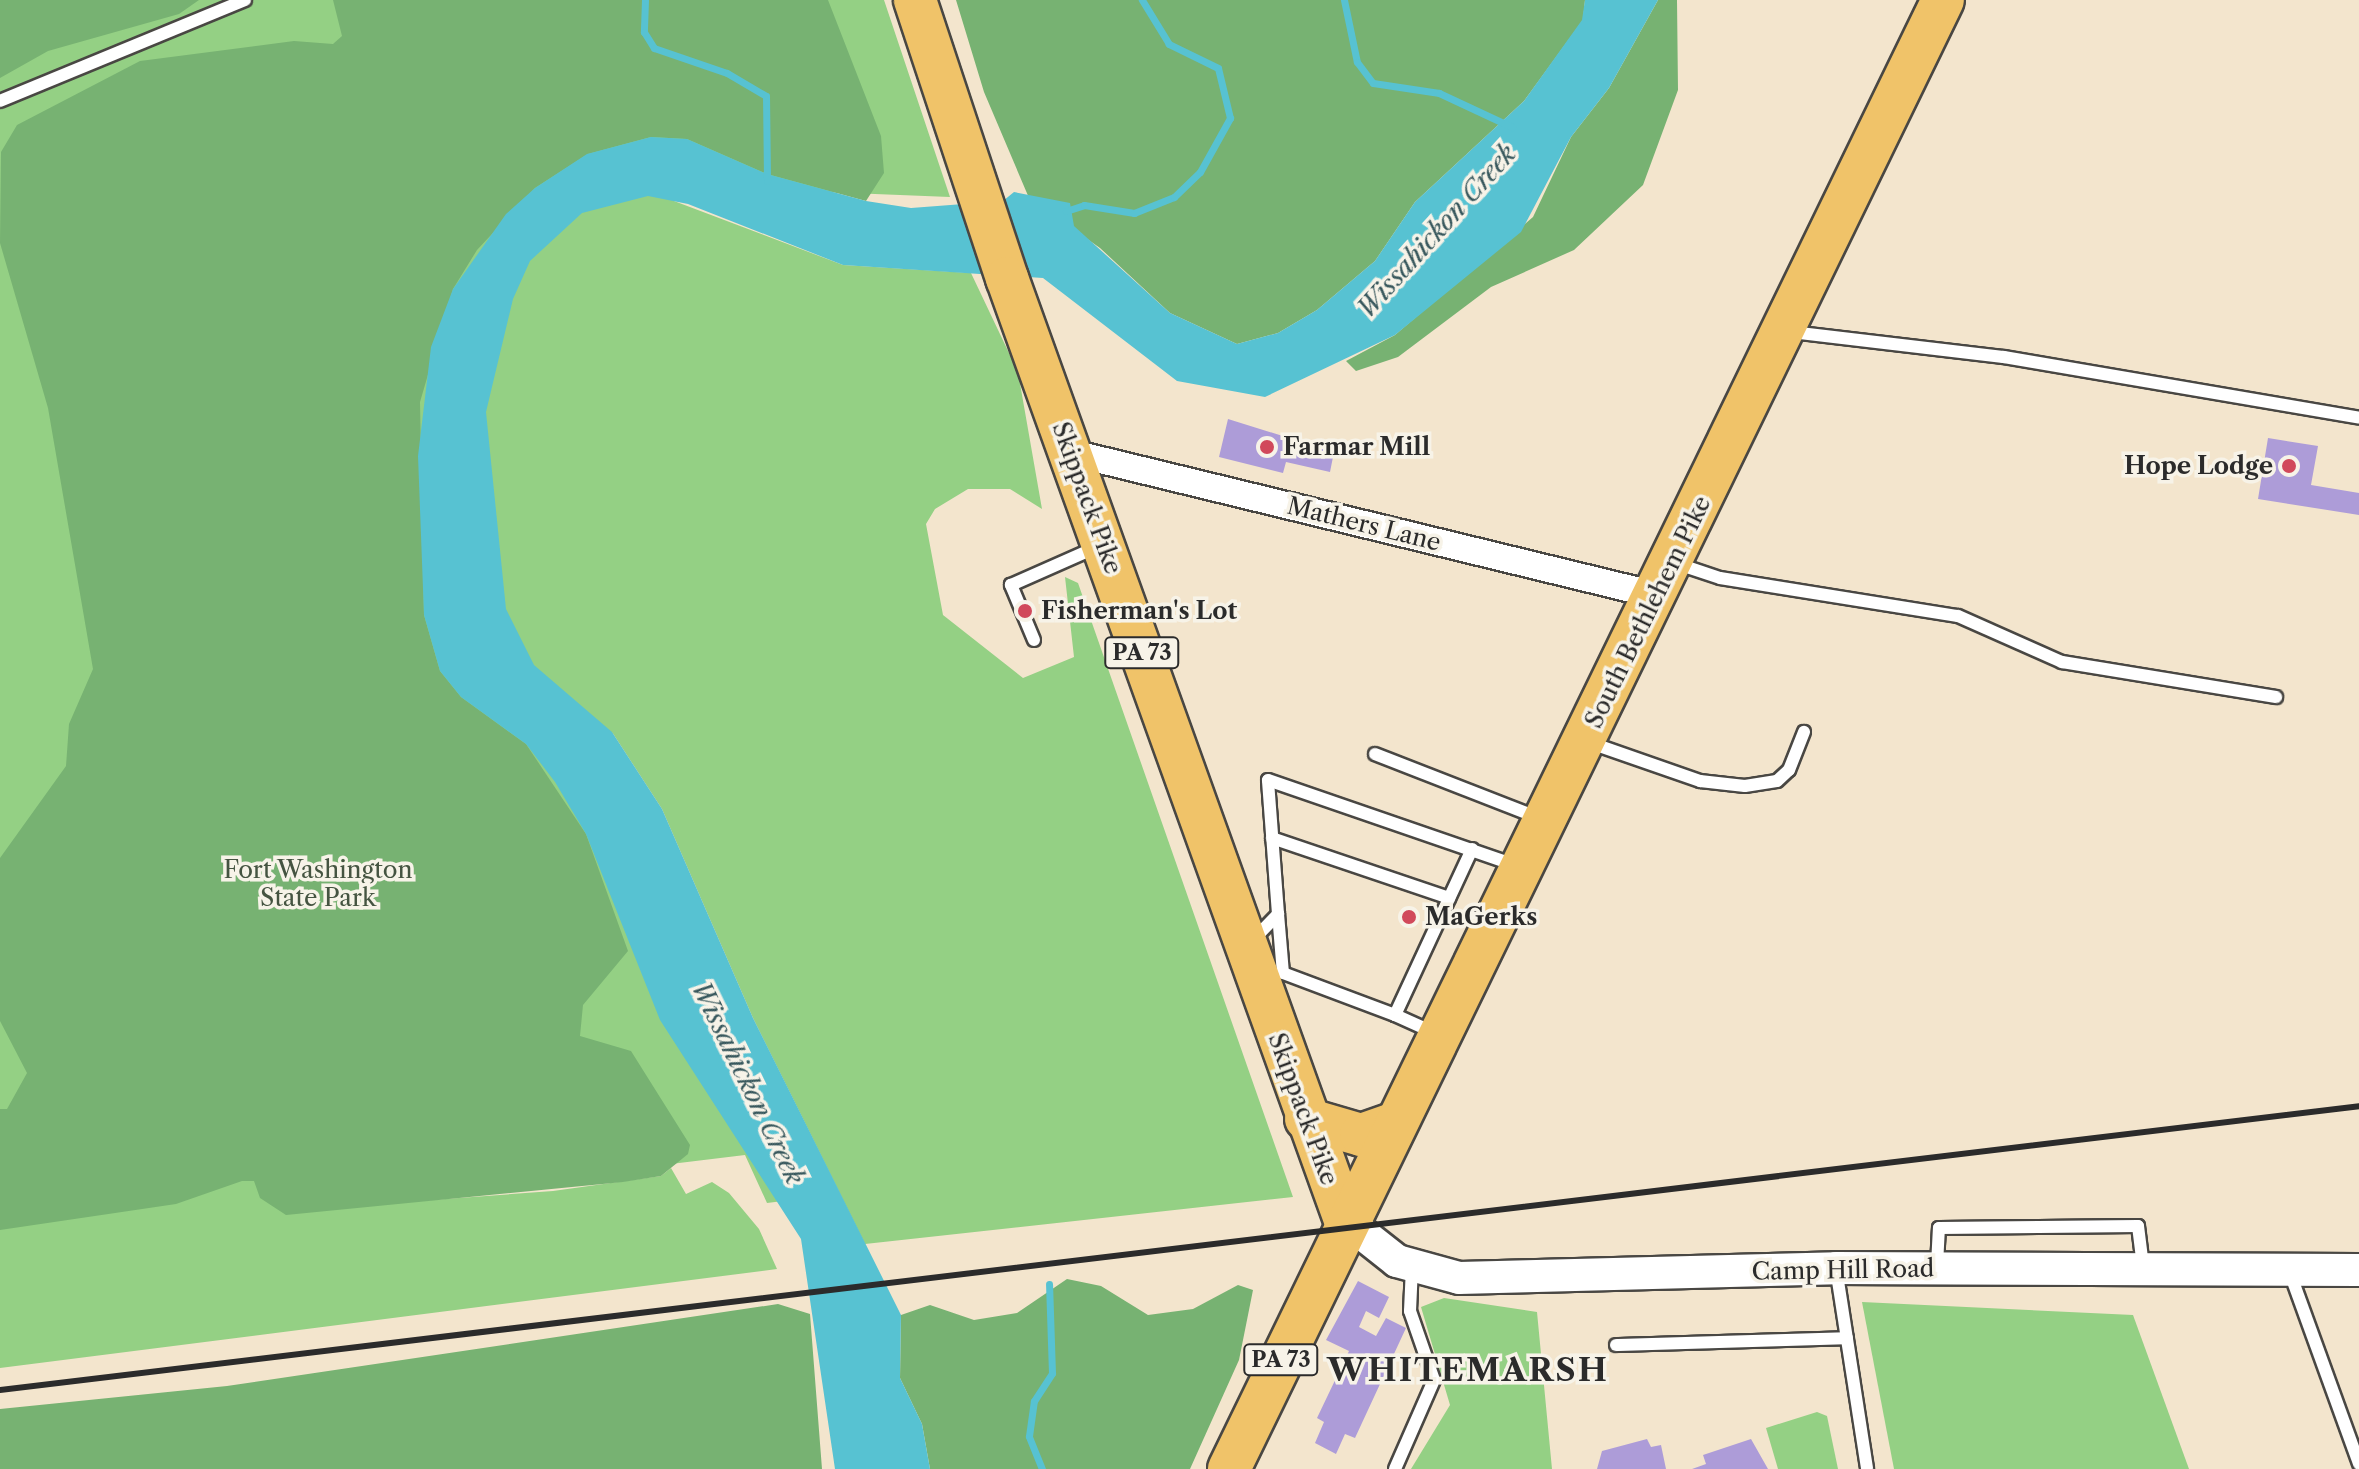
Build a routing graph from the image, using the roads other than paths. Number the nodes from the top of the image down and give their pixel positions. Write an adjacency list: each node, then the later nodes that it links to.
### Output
1 (245, 0): 4 (lane)
2 (915, 0): 7 (main road, Skippack Pike / PA 73)
3 (1943, 0): 5 (main road, South Bethlehem Pike)
4 (0, 101)
5 (1784, 331): 6 (lane); 9 (main road, South Bethlehem Pike)
6 (2359, 418)
7 (1072, 453): 8 (main road, Skippack Pike / PA 73); 9 (street, Mathers Lane)
8 (1103, 544): 10 (lane); 21 (main road, Skippack Pike / PA 73)
9 (1664, 579): 11 (lane); 13 (main road, South Bethlehem Pike)
10 (1034, 640)
11 (2276, 697)
12 (1804, 732): 13 (lane)
13 (1585, 741): 15 (main road, South Bethlehem Pike)
14 (1375, 754): 15 (lane)
15 (1546, 820): 18 (main road, South Bethlehem Pike)
16 (1272, 838): 17 (lane); 19 (lane); 20 (lane)
17 (1472, 849): 18 (lane); 19 (lane)
18 (1522, 867): 23 (main road, South Bethlehem Pike)
19 (1449, 898): 22 (lane)
20 (1278, 914): 21 (lane); 22 (lane)
21 (1246, 948): 24 (main road, Skippack Pike / PA 73)
22 (1395, 1015): 23 (lane)
23 (1439, 1035): 25 (main road, South Bethlehem Pike)
24 (1306, 1119): 25 (main road); 26 (main road, Skippack Pike / PA 73)
25 (1396, 1123): 26 (main road, South Bethlehem Pike)
26 (1345, 1220): 27 (street, Camp Hill Road); 37 (main road, PA 73)
27 (1412, 1267): 28 (street, Camp Hill Road); 36 (lane)
28 (1836, 1268): 29 (street, Camp Hill Road); 33 (lane)
29 (1937, 1269): 30 (street, Camp Hill Road); 30 (lane)
30 (2143, 1269): 31 (street, Camp Hill Road)
31 (2289, 1270): 32 (street, Camp Hill Road); 35 (lane)
32 (2359, 1270)
33 (1847, 1338): 34 (lane); 38 (lane)
34 (1616, 1345)
35 (2359, 1464)
36 (1399, 1467)
37 (1229, 1469)
38 (1867, 1469)

